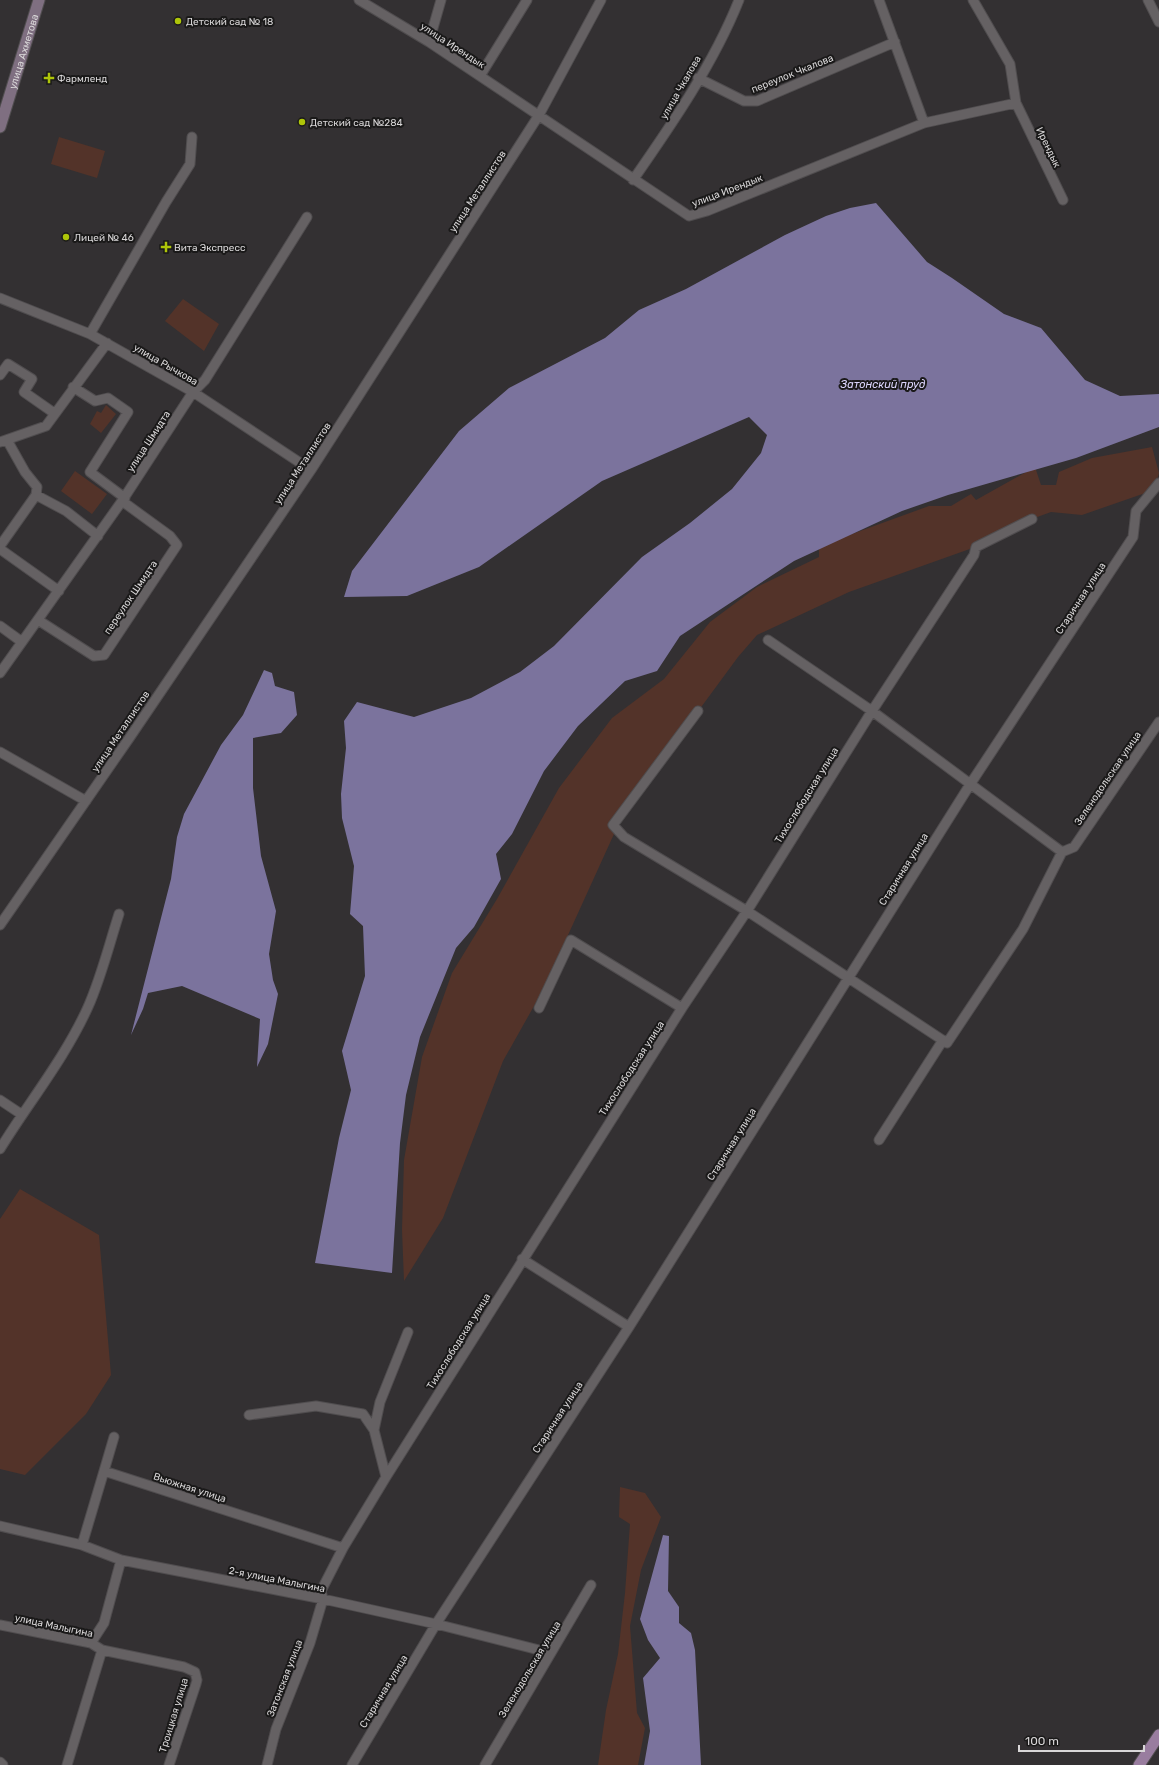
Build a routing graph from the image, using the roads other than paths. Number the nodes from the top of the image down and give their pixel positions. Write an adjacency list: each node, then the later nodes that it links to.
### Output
1 (39, 0): 18 (main road, улица Ахметова)
2 (359, 0): 11 (street, улица Ирендык)
3 (441, 0): 11 (street)
4 (527, 0): 13 (street)
5 (601, 0): 16 (street, улица Металлистов)
6 (739, 0): 14 (street, улица Чкалова)
7 (879, 0): 12 (street)
8 (973, 0): 15 (street)
9 (1148, 0): 10 (street)
10 (1159, 22)
11 (429, 42): 13 (street, улица Ирендык)
12 (895, 42): 14 (street, переулок Чкалова); 17 (street)
13 (480, 76): 16 (street, улица Ирендык)
14 (698, 78): 20 (street, улица Чкалова)
15 (1016, 103): 17 (street, улица Ирендык); 21 (street, Ирендык)
16 (539, 115): 20 (street, улица Ирендык); 31 (street, улица Металлистов)
17 (924, 123): 20 (street, улица Ирендык)
18 (0, 127)
19 (192, 138): 24 (street)
20 (634, 180)
21 (1063, 200)
22 (307, 217): 28 (street, улица Шмидта)
23 (0, 298): 24 (street, улица Рычкова)
24 (90, 334): 25 (street, улица Рычкова)
25 (106, 343): 27 (street); 28 (street, улица Рычкова)
26 (0, 375): 29 (street)
27 (73, 387): 29 (street); 34 (street)
28 (193, 392): 31 (street, улица Рычкова); 34 (street, улица Шмидта)
29 (54, 413): 30 (street)
30 (4, 441): 33 (street)
31 (311, 470): 50 (street, улица Металлистов)
32 (1159, 483): 49 (street, Старичная улица)
33 (36, 495): 36 (street); 37 (street)
34 (124, 500): 36 (street, улица Шмидта); 40 (street, переулок Шмидта)
35 (1032, 519): 46 (street, Тихослободская улица)
36 (98, 536): 39 (street, улица Шмидта)
37 (0, 546)
38 (0, 549): 39 (street)
39 (59, 591): 40 (street, улица Шмидта)
40 (38, 620): 43 (street, улица Шмидта)
41 (0, 626): 43 (street)
42 (768, 640): 46 (street)
43 (22, 642): 44 (street, улица Шмидта)
44 (0, 673)
45 (698, 711): 52 (street)
46 (872, 712): 49 (street); 52 (street, Тихослободская улица)
47 (1159, 722): 51 (street, Зеленодольская улица)
48 (0, 752): 50 (street)
49 (971, 783): 51 (street); 55 (street, Старичная улица)
50 (86, 801): 54 (street, улица Металлистов)
51 (1062, 852): 58 (street)
52 (747, 911): 55 (street); 57 (street, Тихослободская улица)
53 (119, 914): 60 (street)
54 (0, 925)
55 (848, 977): 58 (street); 64 (street, Старичная улица)
56 (539, 1008): 57 (street)
57 (682, 1008): 63 (street, Тихослободская улица)
58 (945, 1042): 61 (street)
59 (0, 1100): 60 (street)
60 (21, 1114): 62 (street)
61 (879, 1140)
62 (0, 1149)
63 (522, 1259): 64 (street); 70 (street, Тихослободская улица)
64 (629, 1327): 78 (street, Старичная улица)
65 (408, 1332): 67 (street)
66 (249, 1414): 67 (street)
67 (374, 1430): 70 (street)
68 (114, 1437): 69 (street)
69 (104, 1471): 72 (street); 73 (street, Вьюжная улица)
70 (386, 1477): 73 (street, Тихослободская улица)
71 (0, 1526): 72 (street, 2-я улица Малыгина)
72 (82, 1545): 74 (street, 2-я улица Малыгина)
73 (343, 1548): 76 (street, Тихослободская улица)
74 (121, 1560): 76 (street, 2-я улица Малыгина); 79 (street)
75 (591, 1585): 81 (street, Зеленодольская улица)
76 (323, 1599): 78 (street, 2-я улица Малыгина); 88 (street, Затонская улица)
77 (0, 1624): 79 (street, улица Малыгина)
78 (436, 1624): 81 (street, 2-я улица Малыгина); 89 (street, Старичная улица)
79 (91, 1643): 80 (street, улица Малыгина)
80 (102, 1650): 82 (street, улица Малыгина); 86 (street)
81 (551, 1653): 90 (street, Зеленодольская улица)
82 (194, 1672): 87 (street, Троицкая улица)
83 (1159, 1735): 91 (main road)
84 (0, 1762): 85 (street)
85 (3, 1765)
86 (67, 1765)
87 (169, 1765)
88 (267, 1765)
89 (352, 1765)
90 (485, 1765)
91 (1139, 1765)

